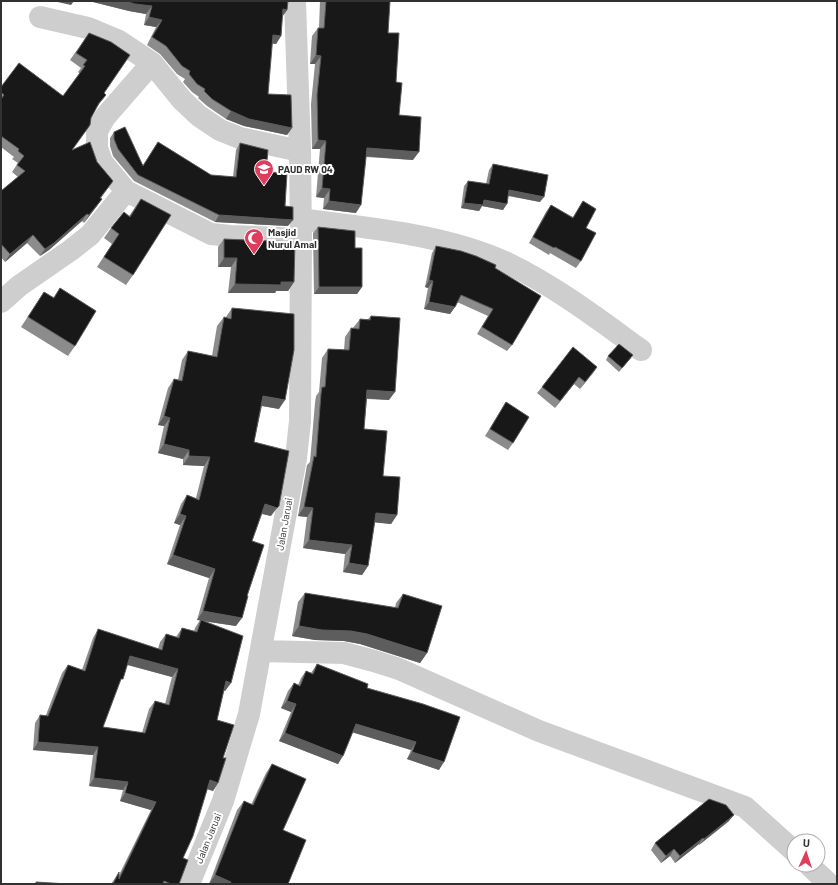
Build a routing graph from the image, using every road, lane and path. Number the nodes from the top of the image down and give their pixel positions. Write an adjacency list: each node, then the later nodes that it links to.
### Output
1 (295, 1): 4 (street, Jalan Jaruai)
2 (40, 17): 3 (street)
3 (152, 63): 4 (street); 5 (street)
4 (300, 151): 6 (street, Jalan Jaruai)
5 (126, 191): 6 (street); 7 (street)
6 (300, 229): 8 (street); 9 (street, Jalan Jaruai)
7 (1, 302)
8 (641, 350)
9 (261, 652): 10 (street); 12 (street, Jalan Jaruai)
10 (786, 844)
11 (817, 873): 13 (street)
12 (189, 884)
13 (829, 884)

